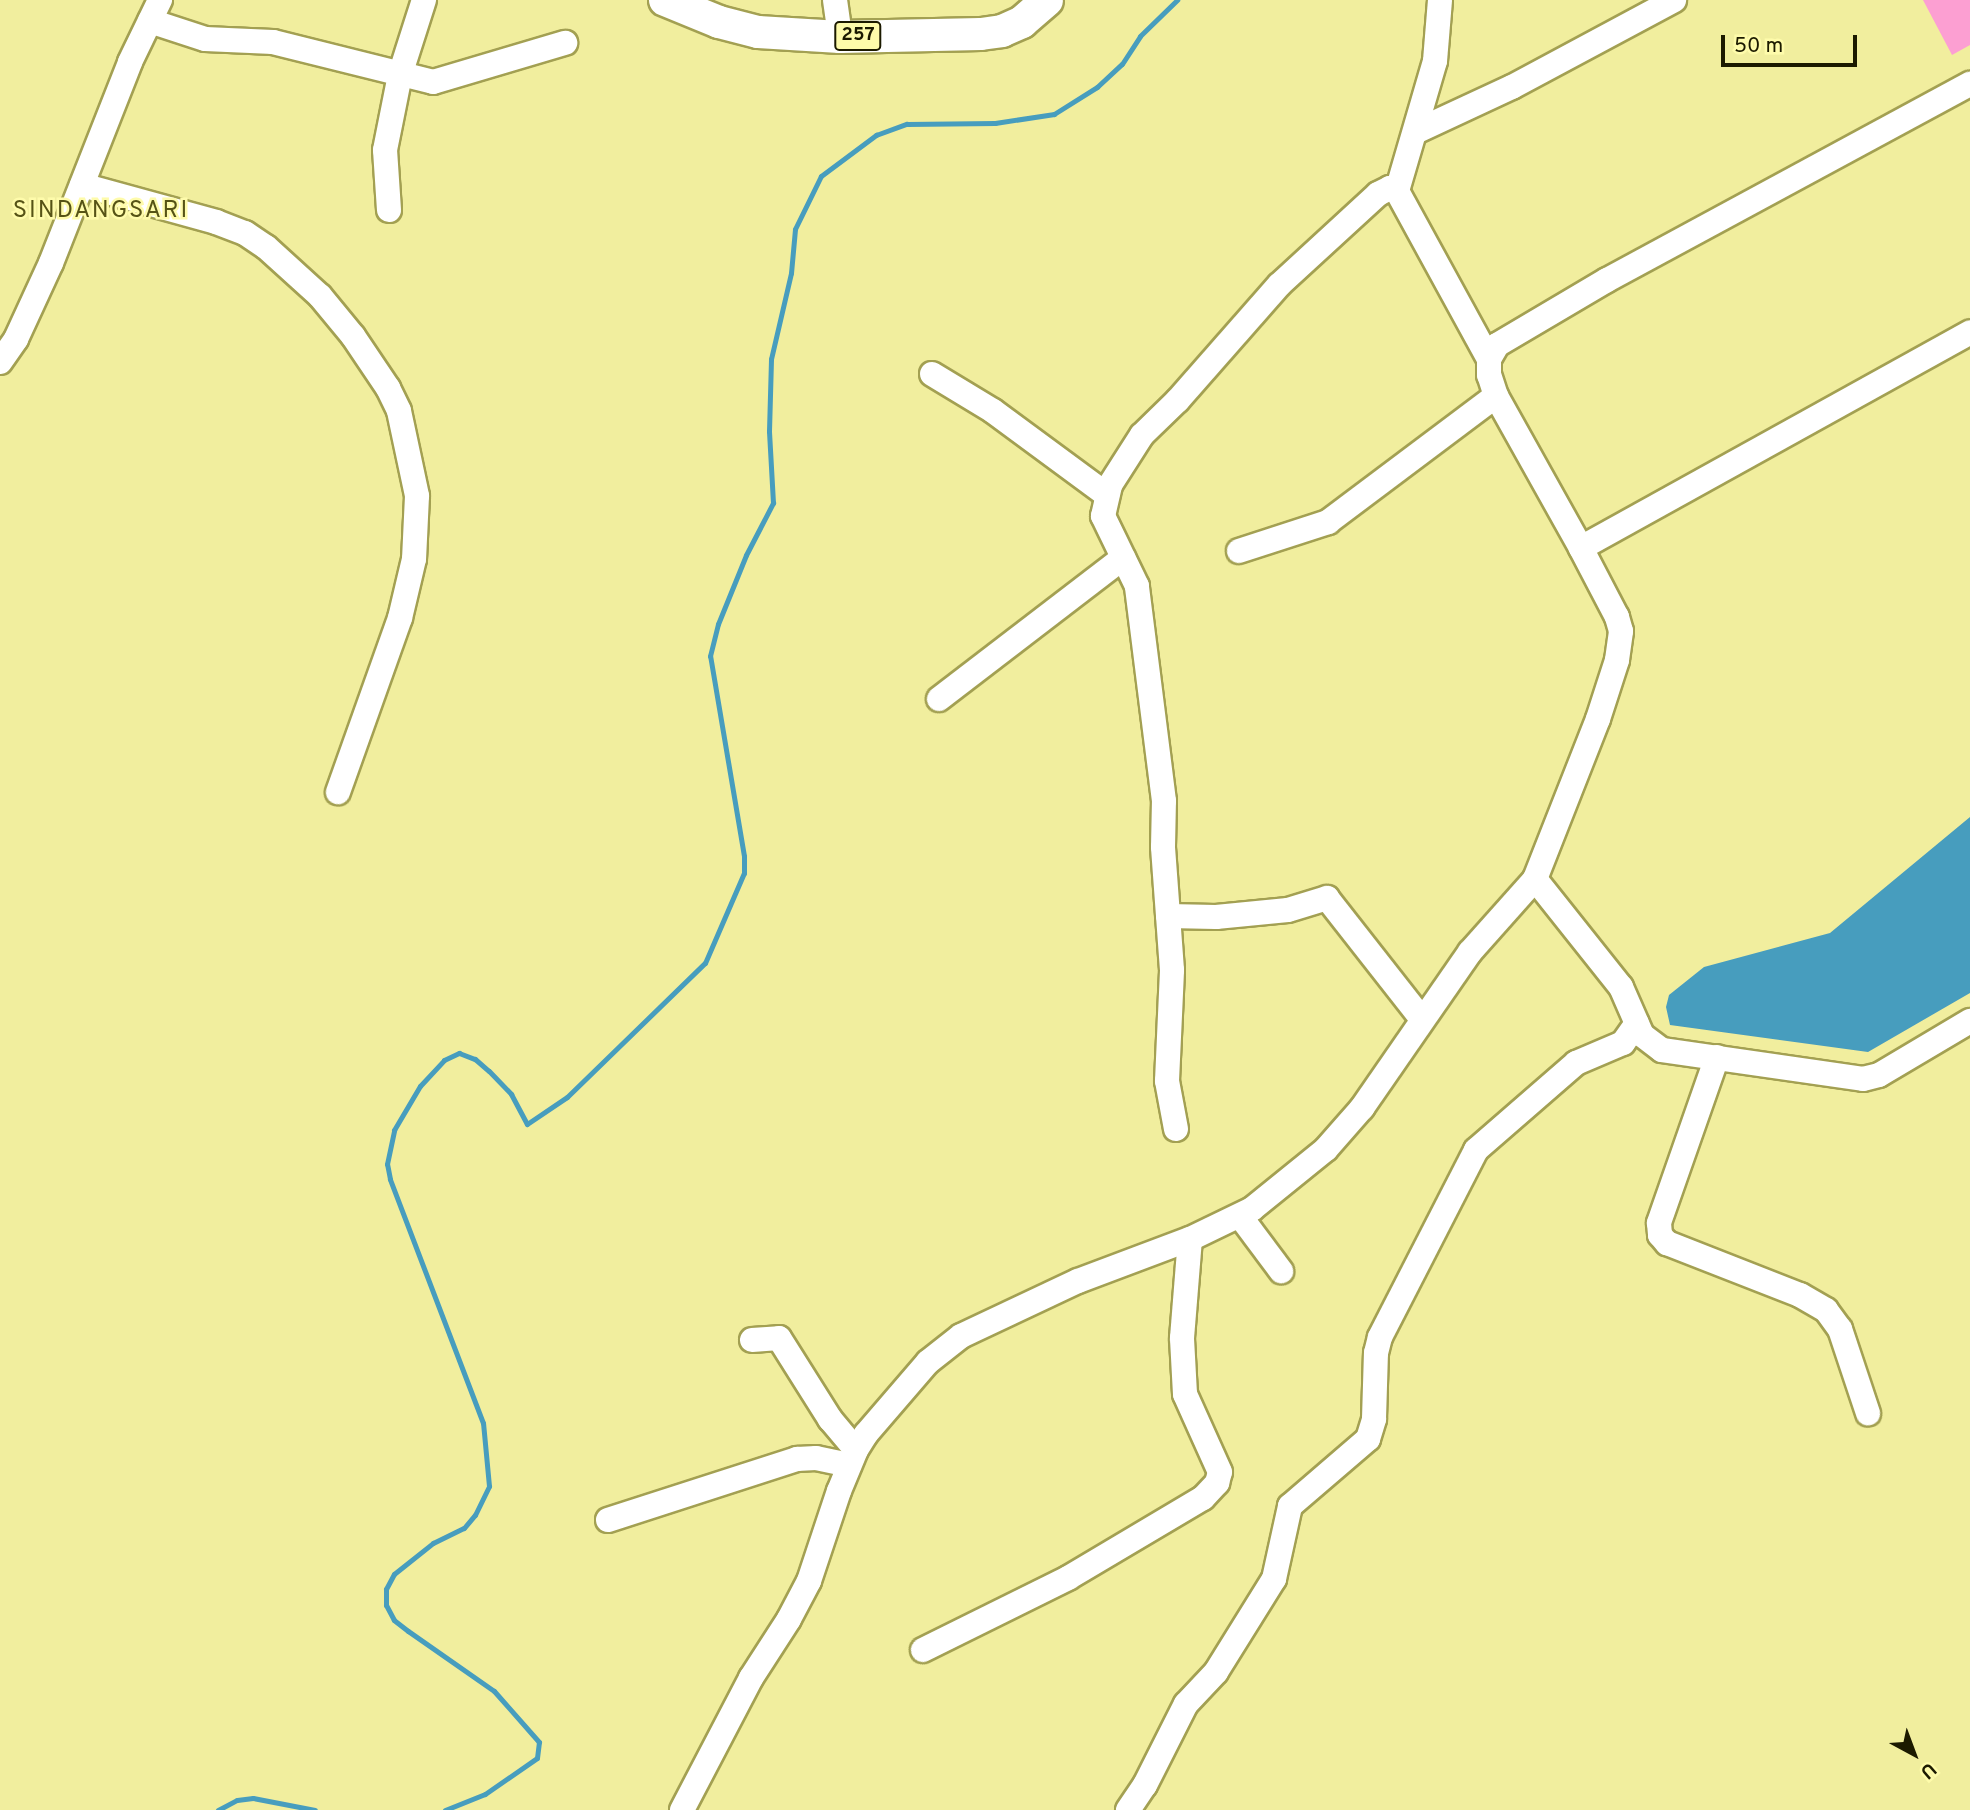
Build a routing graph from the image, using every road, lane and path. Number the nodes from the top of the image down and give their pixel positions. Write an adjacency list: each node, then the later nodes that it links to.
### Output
1 (424, 0): 10 (street)
2 (665, 0): 8 (main road, 257)
3 (835, 0): 8 (street)
4 (1047, 0): 8 (main road, 257)
5 (1440, 0): 12 (street)
6 (1674, 0): 12 (street)
7 (155, 10): 10 (street); 13 (street)
8 (840, 37)
9 (565, 43): 10 (street)
10 (400, 75): 15 (street)
11 (1970, 84): 17 (street)
12 (1415, 132): 14 (street)
13 (82, 185): 18 (street); 26 (street)
14 (1397, 191): 17 (street); 21 (street)
15 (389, 210)
16 (1970, 332): 22 (street)
17 (1489, 359): 20 (street)
18 (0, 362)
19 (932, 374): 21 (street)
20 (1496, 396): 22 (street); 23 (street)
21 (1107, 495): 24 (street)
22 (1581, 548): 27 (street)
23 (1238, 551)
24 (1123, 558): 25 (street); 28 (street)
25 (939, 699)
26 (338, 792)
27 (1535, 879): 29 (street); 31 (street)
28 (1168, 916): 29 (street); 33 (street)
29 (1421, 1018): 34 (street)
30 (1970, 1021): 32 (street)
31 (1637, 1023): 32 (street); 43 (street)
32 (1717, 1057): 38 (street)
33 (1176, 1129)
34 (1240, 1216): 35 (street); 36 (street)
35 (1190, 1239): 39 (street); 41 (street)
36 (1281, 1270)
37 (752, 1340): 39 (street)
38 (1868, 1413)
39 (853, 1457): 40 (street); 42 (street)
40 (608, 1520)
41 (923, 1650)
42 (682, 1810)
43 (1128, 1810)

